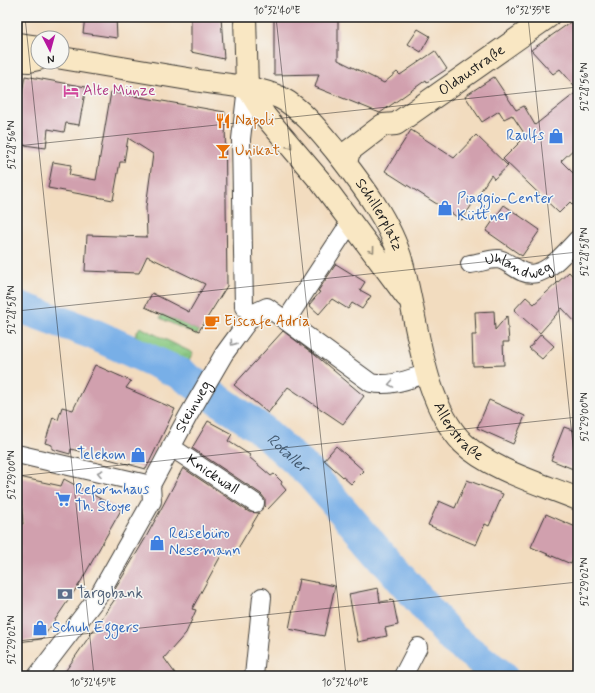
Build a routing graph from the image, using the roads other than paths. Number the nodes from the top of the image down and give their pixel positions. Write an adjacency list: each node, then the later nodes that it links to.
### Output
1 (245, 17): 8 (street)
2 (548, 17): 11 (street, Oldaustraße)
3 (17, 44): 4 (street)
4 (30, 46)
5 (70, 59): 8 (street)
6 (17, 60): 7 (street)
7 (30, 61)
8 (247, 87): 10 (street); 11 (street, Schillerplatz); 12 (street, Schillerplatz, one-way to 12)
9 (254, 126): 10 (street)
10 (241, 140): 17 (street)
11 (346, 164): 12 (street, Oldaustraße); 16 (street, Schillerplatz)
12 (321, 182): 13 (street, Schillerplatz)
13 (353, 225): 16 (street, Schillerplatz, one-way to 16); 18 (street, Schillerplatz)
14 (578, 239): 15 (street, Uhlandweg)
15 (470, 264)
16 (410, 302): 19 (street, Allerstraße)
17 (244, 307)
18 (290, 316)
19 (428, 373): 20 (street, Steinweg, one-way to 20); 23 (street, Allerstraße)
20 (171, 447): 22 (street, Steinweg); 24 (street, Knickwall)
21 (17, 454): 22 (street, one-way to 21)
22 (151, 486): 27 (street, Steinweg)
23 (578, 499)
24 (254, 502)
25 (262, 597): 28 (street)
26 (418, 647): 29 (street)
27 (37, 676)
28 (254, 676)
29 (403, 676)

